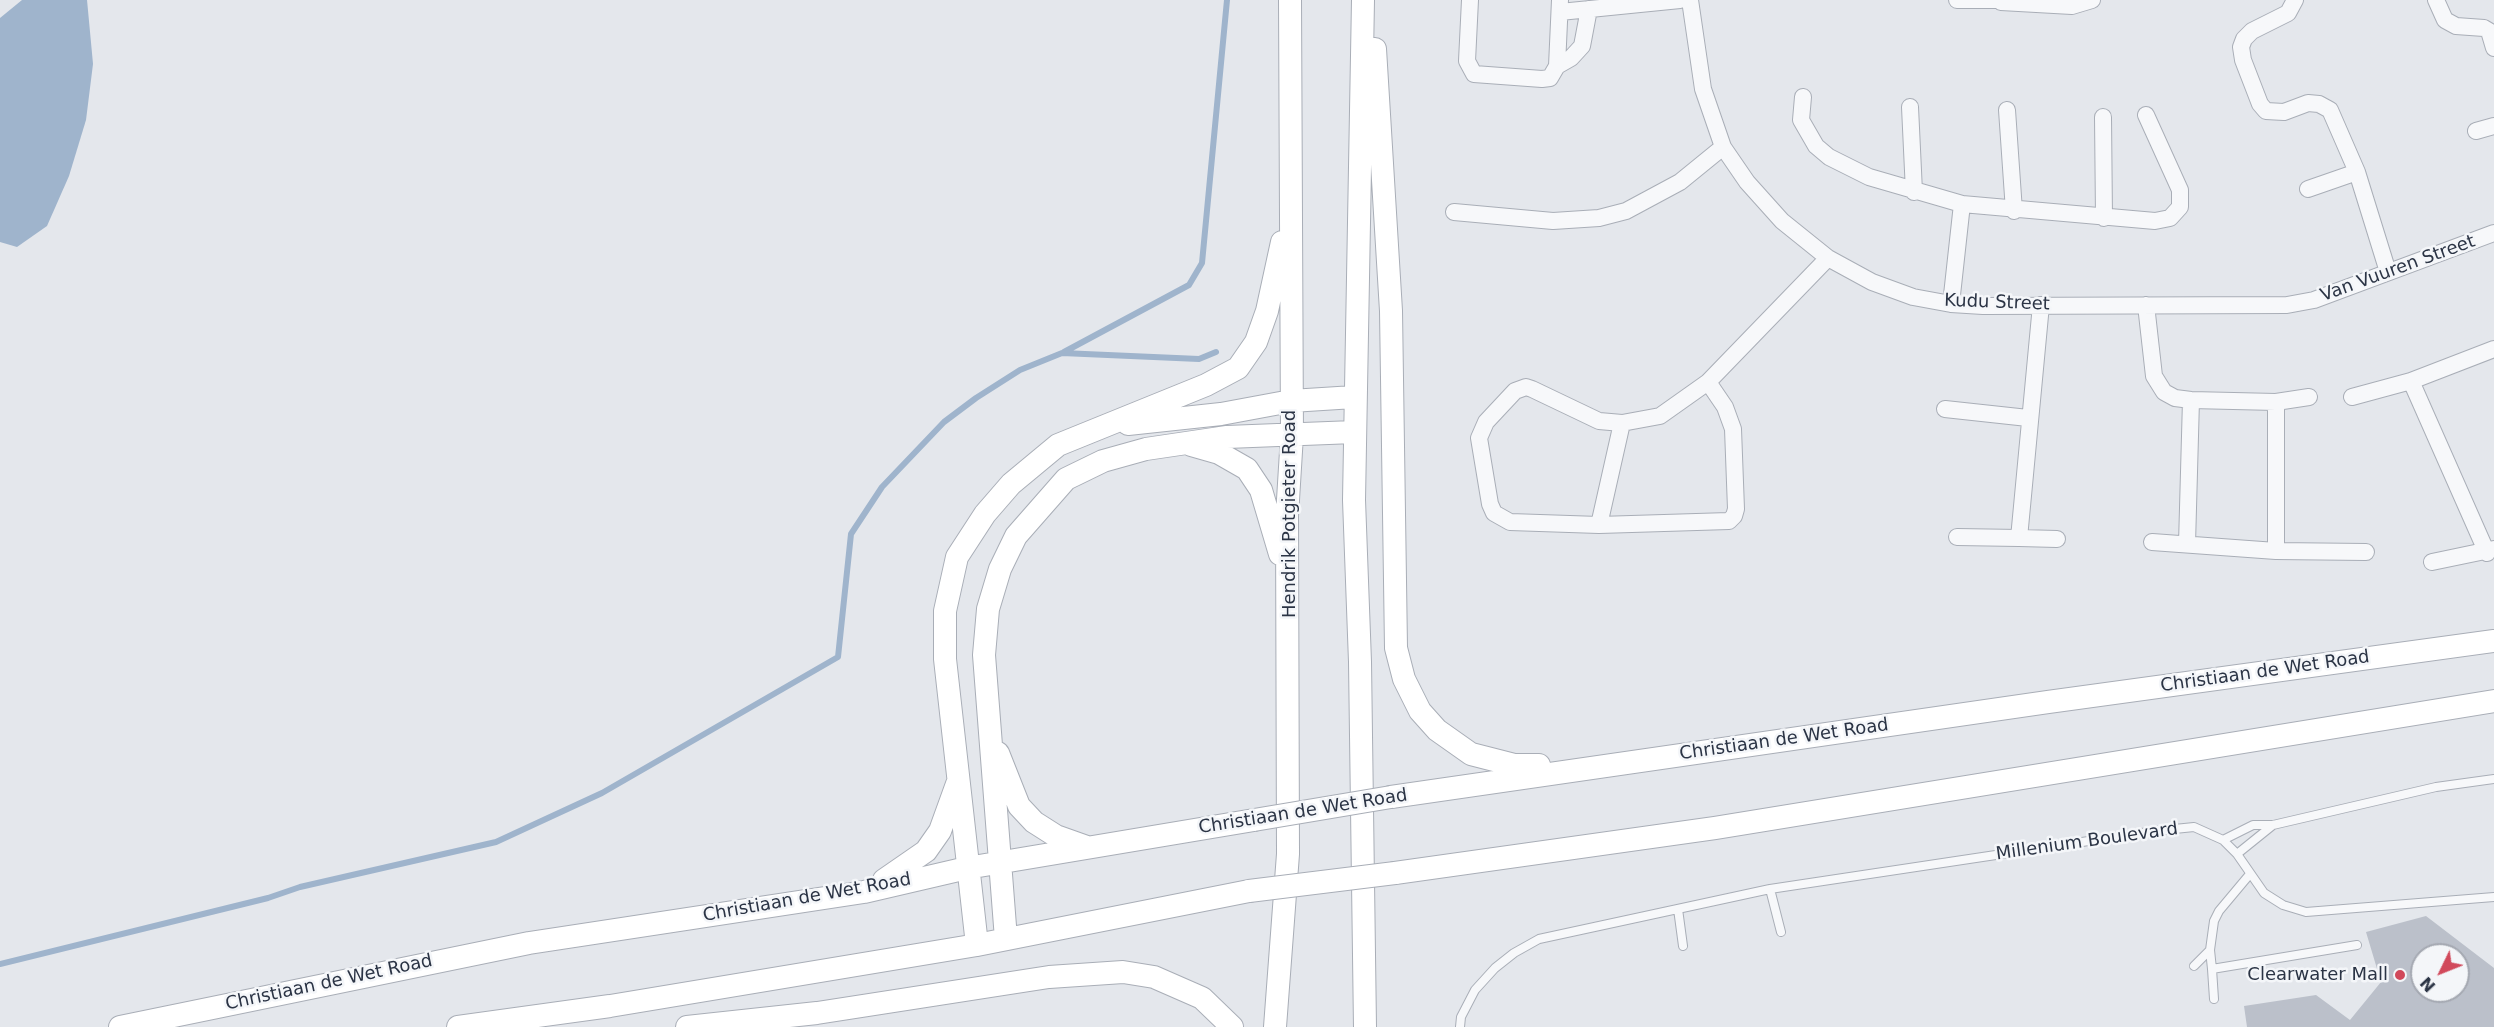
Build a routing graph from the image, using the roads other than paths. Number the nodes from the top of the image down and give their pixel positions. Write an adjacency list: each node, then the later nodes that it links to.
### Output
1 (1290, 0): 27 (main road, Hendrik Potgieter Road)
2 (1363, 0): 42 (main road)
3 (1371, 0): 69 (main road)
4 (1470, 0): 15 (street)
5 (1680, 0): 13 (street)
6 (1690, 0): 23 (street, Kudu Street)
7 (1958, 0): 11 (street)
8 (2092, 0): 11 (street)
9 (2295, 0): 24 (street)
10 (2436, 0): 14 (street)
11 (2001, 1)
12 (1560, 6): 13 (street); 15 (street)
13 (1589, 9): 15 (street)
14 (2494, 48)
15 (1557, 66)
16 (1803, 97): 26 (street)
17 (1910, 107): 26 (street)
18 (2007, 110): 29 (street)
19 (2146, 115): 31 (street)
20 (2103, 117): 31 (street)
21 (2494, 126): 22 (street)
22 (2476, 131)
23 (1723, 147): 30 (street); 33 (street, Kudu Street)
24 (2357, 172): 25 (street); 34 (street)
25 (2308, 189)
26 (1914, 192): 28 (street)
27 (1291, 204): 46 (main road, Hendrik Potgieter Road); 51 (main road)
28 (1962, 204): 29 (street); 36 (street)
29 (2014, 211): 31 (street)
30 (1454, 212)
31 (2104, 218)
32 (2494, 233): 34 (street, Van Vuuren Street)
33 (1828, 258): 36 (street, Kudu Street); 41 (street)
34 (2388, 272): 35 (street, Van Vuuren Street)
35 (2301, 303): 38 (street, Kudu Street)
36 (1951, 304): 37 (street, Kudu Street)
37 (2041, 305): 38 (street, Kudu Street); 49 (street)
38 (2146, 305): 45 (street)
39 (2492, 354): 40 (street)
40 (2411, 381): 44 (street); 62 (street)
41 (1708, 382): 50 (street); 55 (street)
42 (1354, 397): 46 (main road); 52 (main road)
43 (2309, 397): 47 (street)
44 (2352, 397)
45 (2191, 400): 47 (street); 60 (street)
46 (1291, 401): 51 (main road); 53 (main road, Hendrik Potgieter Road)
47 (2276, 402): 61 (street)
48 (1945, 409): 49 (street)
49 (2028, 418): 57 (street)
50 (1622, 423): 55 (street); 55 (street)
51 (1100, 427): 70 (main road)
52 (1354, 432): 53 (main road); 97 (main road)
53 (1292, 435): 54 (main road); 65 (main road, Hendrik Potgieter Road)
54 (1187, 444): 65 (main road); 68 (main road)
55 (1599, 525)
56 (1957, 537): 57 (street)
57 (2019, 538): 58 (street)
58 (2057, 539)
59 (2152, 542): 60 (street)
60 (2187, 544): 61 (street)
61 (2276, 551): 63 (street)
62 (2490, 551): 64 (street)
63 (2366, 552)
64 (2432, 562)
65 (1290, 588): 96 (main road, Hendrik Potgieter Road)
66 (2494, 641): 69 (main road, Christiaan de Wet Road)
67 (2494, 701): 84 (main road, bridge)
68 (989, 720): 74 (main road); 76 (main road)
69 (1652, 759): 74 (main road, Christiaan de Wet Road, bridge)
70 (960, 777): 77 (main road); 80 (main road)
71 (2494, 779): 72 (lane)
72 (2273, 825): 73 (lane); 75 (lane)
73 (2223, 840): 75 (lane, Millenium Boulevard); 79 (lane, Millenium Boulevard)
74 (1090, 848): 76 (main road, Christiaan de Wet Road)
75 (2237, 854): 78 (lane, Millenium Boulevard)
76 (1000, 862): 77 (main road, Christiaan de Wet Road); 84 (main road)
77 (967, 868): 80 (main road, Christiaan de Wet Road); 85 (main road)
78 (2250, 874): 81 (lane, Millenium Boulevard); 88 (lane)
79 (1770, 889): 82 (lane, Millenium Boulevard); 83 (lane)
80 (864, 892): 92 (main road, Christiaan de Wet Road)
81 (2494, 897)
82 (1678, 909): 87 (lane); 98 (lane, Millenium Boulevard)
83 (1781, 932)
84 (1006, 939): 85 (main road)
85 (977, 945): 93 (main road)
86 (2357, 945): 90 (lane)
87 (1683, 946)
88 (2210, 950): 89 (lane); 90 (lane)
89 (2194, 966)
90 (2211, 969): 91 (lane)
91 (2214, 999)
92 (120, 1027)
93 (458, 1027)
94 (687, 1027): 95 (main road)
95 (1232, 1027)
96 (1275, 1027)
97 (1365, 1027)
98 (1460, 1027)

